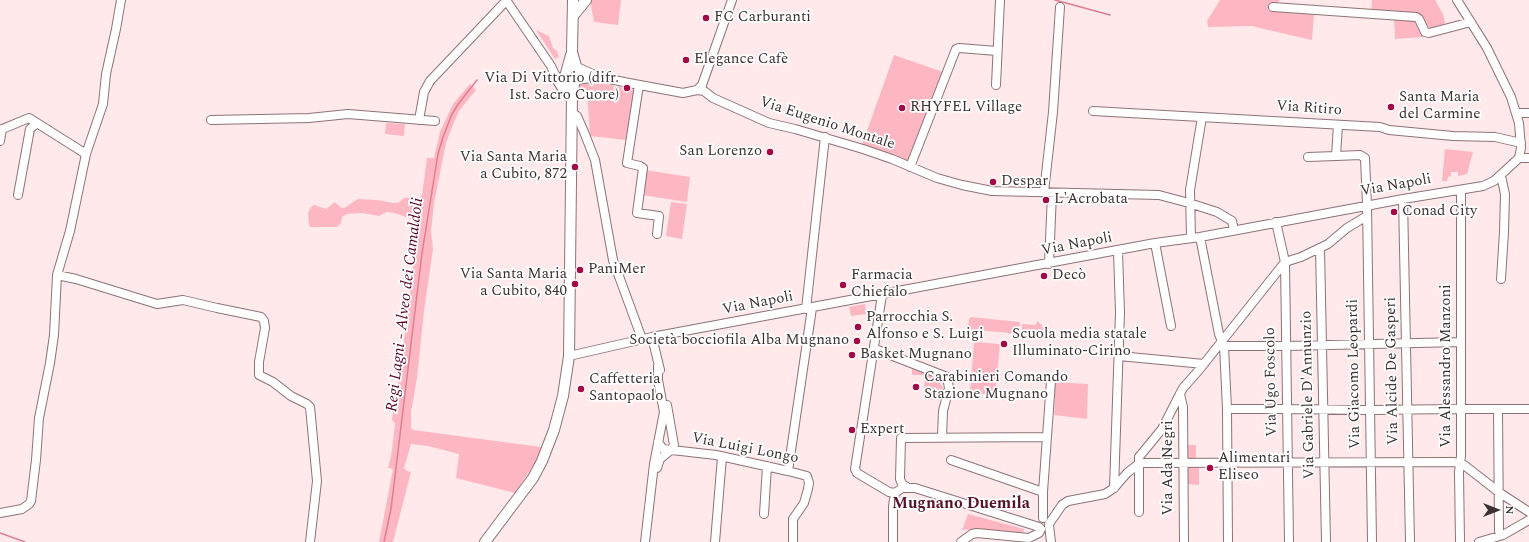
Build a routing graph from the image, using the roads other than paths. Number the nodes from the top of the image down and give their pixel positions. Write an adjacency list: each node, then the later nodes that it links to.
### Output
1 (121, 0): 36 (street)
2 (506, 0): 13 (street); 28 (street)
3 (573, 0): 10 (main road)
4 (586, 0): 10 (main road)
5 (732, 0): 20 (street)
6 (1000, 0): 12 (street)
7 (1457, 0): 11 (street)
8 (1060, 7): 44 (street)
9 (1273, 7): 11 (street)
10 (573, 16): 14 (main road)
11 (1471, 22): 24 (street)
12 (997, 51): 19 (street); 41 (street, Via Eugenio Montale)
13 (551, 66): 14 (street); 15 (street)
14 (574, 67): 16 (street); 17 (main road)
15 (556, 77): 17 (street); 21 (main road)
16 (598, 77): 17 (street); 18 (street)
17 (572, 80): 21 (main road)
18 (639, 85): 20 (street); 52 (street)
19 (996, 85)
20 (697, 90): 33 (street, Via Eugenio Montale)
21 (572, 97): 23 (main road)
22 (1093, 110): 26 (street, Via Ritiro)
23 (572, 113): 66 (street); 74 (main road)
24 (1517, 113): 25 (street); 35 (street)
25 (1529, 113)
26 (1202, 117): 31 (street, Via Ritiro); 47 (street)
27 (212, 120): 28 (street)
28 (419, 120): 29 (street)
29 (435, 121)
30 (36, 124): 32 (street); 36 (street); 45 (street)
31 (1338, 125): 35 (street, Via Ritiro); 37 (street)
32 (1, 130): 34 (street)
33 (825, 138): 41 (street, Via Eugenio Montale); 63 (street)
34 (0, 141)
35 (1521, 141): 39 (street)
36 (86, 154): 60 (street)
37 (1336, 156): 38 (street); 48 (street, Via Giacomo Leopardi)
38 (1308, 157)
39 (1519, 158): 40 (street); 42 (street, Via Napoli)
40 (1529, 158)
41 (910, 167): 44 (street, Via Eugenio Montale)
42 (1501, 176): 43 (street, Via Napoli); 61 (street)
43 (1461, 190): 46 (street, Via Napoli); 67 (street, Via Alessandro Manzoni)
44 (1048, 192): 47 (street, Via Eugenio Montale); 59 (street)
45 (18, 195)
46 (1403, 199): 48 (street, Via Napoli); 69 (street, Via Alcide De Gasperi)
47 (1189, 203): 51 (street, Via Eugenio Montale); 54 (street)
48 (1367, 205): 49 (street, Via Giacomo Leopardi); 50 (street, Via Napoli)
49 (1367, 216): 56 (street); 70 (street, Via Giacomo Leopardi)
50 (1276, 222): 51 (street, Via Napoli); 58 (street, Via Ugo Foscolo)
51 (1234, 230): 53 (street, Via Napoli)
52 (657, 234)
53 (1200, 237): 54 (street, Via Napoli); 68 (street)
54 (1191, 238): 55 (street, Via Napoli)
55 (1155, 244): 57 (street, Via Napoli); 64 (street)
56 (1320, 248): 58 (street); 72 (street, Via Gabriele D'Annunzio)
57 (1118, 251): 59 (street, Via Napoli); 75 (street)
58 (1284, 262): 68 (street); 71 (street, Via Ugo Foscolo)
59 (1049, 264): 62 (street, Via Napoli)
60 (57, 275): 112 (street); 117 (street)
61 (1501, 279)
62 (882, 295): 63 (street, Via Napoli); 73 (street)
63 (809, 308): 65 (street, Via Napoli); 103 (street)
64 (1171, 326)
65 (652, 338): 66 (street, Via Napoli); 87 (street)
66 (642, 340): 74 (street, Via Napoli)
67 (1462, 342): 69 (street); 83 (street, Via Alessandro Manzoni)
68 (1223, 343): 71 (street); 76 (street); 79 (street)
69 (1406, 343): 70 (street); 82 (street, Via Alcide De Gasperi)
70 (1369, 344): 72 (street); 86 (street, Via Giacomo Leopardi)
71 (1284, 346): 72 (street); 80 (street, Via Ugo Foscolo)
72 (1323, 346): 81 (street, Via Gabriele D'Annunzio)
73 (875, 349): 88 (street); 109 (street)
74 (568, 356): 118 (main road)
75 (1119, 356): 76 (street); 106 (street)
76 (1204, 364): 78 (street)
77 (1051, 381): 89 (street)
78 (1180, 394): 100 (street); 101 (street, Via Ada Negri)
79 (1227, 409): 80 (street); 98 (street)
80 (1287, 409): 81 (street); 94 (street, Via Ugo Foscolo)
81 (1324, 409): 86 (street); 95 (street, Via Gabriele D'Annunzio)
82 (1408, 409): 83 (street); 86 (street); 97 (street, Via Alcide De Gasperi)
83 (1459, 409): 84 (street); 99 (street, Via Alessandro Manzoni)
84 (1498, 409): 85 (street); 107 (street)
85 (1529, 409)
86 (1368, 410): 96 (street, Via Giacomo Leopardi)
87 (666, 421): 90 (street); 91 (street)
88 (942, 437): 89 (street); 105 (street)
89 (1047, 437): 108 (street)
90 (658, 442): 91 (street, Via Luigi Longo); 104 (street)
91 (671, 450): 92 (street, Via Luigi Longo); 104 (street)
92 (722, 457): 102 (street, Via Luigi Longo); 120 (street)
93 (951, 460): 108 (street)
94 (1287, 462): 95 (street); 98 (street); 128 (street, Via Ugo Foscolo)
95 (1324, 462): 96 (street); 129 (street, Via Gabriele D'Annunzio)
96 (1371, 462): 97 (street); 130 (street, Via Giacomo Leopardi)
97 (1409, 462): 99 (street); 131 (street, Via Alcide De Gasperi)
98 (1226, 463): 101 (street); 127 (street)
99 (1460, 463): 107 (street); 132 (street, Via Alessandro Manzoni)
100 (1140, 464): 101 (street); 106 (street); 110 (street)
101 (1183, 464): 126 (street, Via Ada Negri)
102 (767, 466): 103 (street, Via Luigi Longo); 113 (street)
103 (788, 470): 121 (street, Via Luigi Longo)
104 (651, 482): 119 (street)
105 (907, 487): 109 (street); 115 (street)
106 (1114, 488): 115 (street)
107 (1499, 491): 111 (street); 116 (street)
108 (1043, 492): 115 (street)
109 (894, 493): 122 (street)
110 (1139, 512)
111 (1529, 512)
112 (0, 513)
113 (764, 514)
114 (1529, 520): 133 (street)
115 (1044, 525): 123 (street); 124 (street); 125 (street)
116 (1498, 531)
117 (310, 542)
118 (485, 542)
119 (645, 542)
120 (715, 542)
121 (792, 542)
122 (893, 542)
123 (961, 542)
124 (1048, 542)
125 (1051, 542)
126 (1184, 542)
127 (1228, 542)
128 (1289, 542)
129 (1326, 542)
130 (1372, 542)
131 (1410, 542)
132 (1460, 542)
133 (1479, 542)

